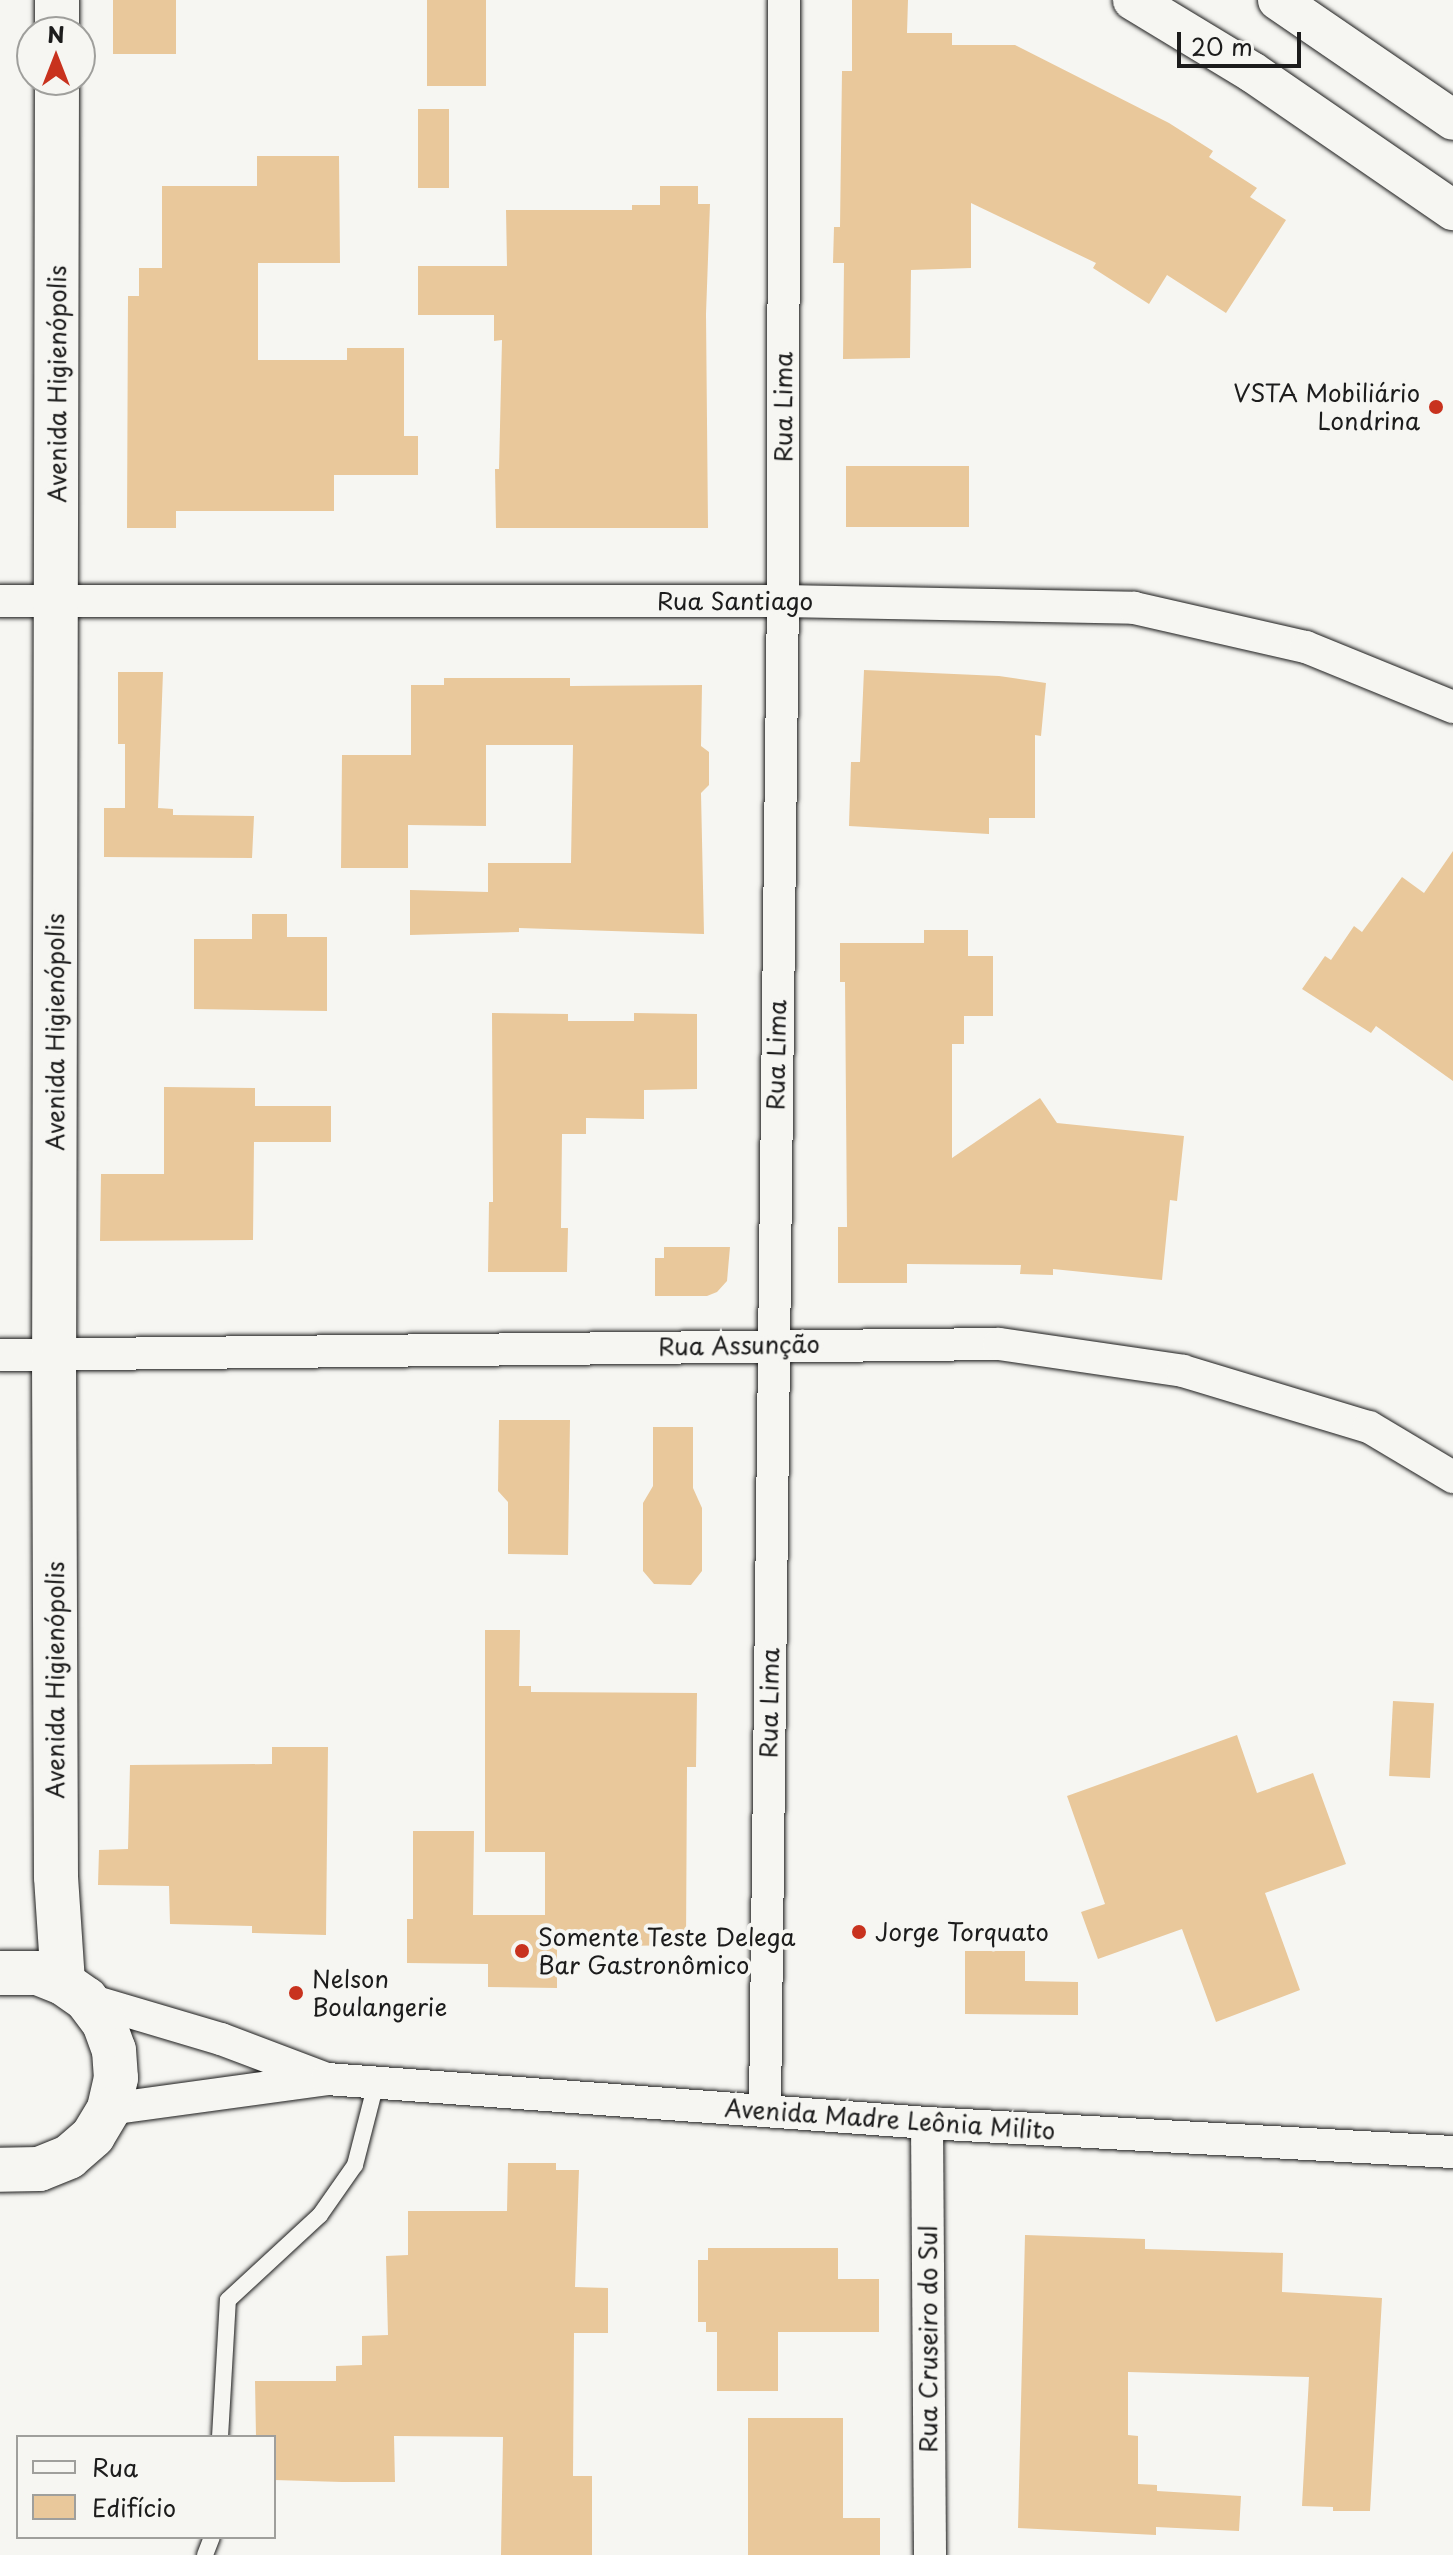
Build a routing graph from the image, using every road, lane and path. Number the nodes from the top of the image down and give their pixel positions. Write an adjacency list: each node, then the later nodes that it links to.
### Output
1 (784, 0): 9 (street, Rua Lima)
2 (1133, 0): 6 (street)
3 (1278, 0): 5 (street)
4 (57, 96): 8 (main road, Avenida Higienópolis)
5 (1453, 120)
6 (1453, 210)
7 (0, 601): 8 (street, Rua Santiago)
8 (57, 601): 9 (street, Rua Santiago); 13 (main road, Avenida Higienópolis)
9 (783, 601): 10 (street, Rua Santiago); 11 (street, Rua Lima)
10 (1453, 707)
11 (772, 1344): 13 (street, Rua Assunção); 14 (street, Rua Assunção); 20 (street, Rua Lima)
12 (0, 1355): 13 (street, Rua Assunção)
13 (54, 1356): 16 (main road, Avenida Higienópolis)
14 (1453, 1477)
15 (0, 1973): 16 (main road)
16 (75, 1991): 17 (street, Avenida Madre Leônia Milito); 19 (main road)
17 (327, 2079): 18 (street, Avenida Madre Leônia Milito); 19 (street, Avenida Madre Leônia Milito)
18 (376, 2083): 20 (street, Avenida Madre Leônia Milito); 24 (lane)
19 (109, 2109): 23 (main road)
20 (765, 2110): 21 (street, Avenida Madre Leônia Milito)
21 (927, 2123): 22 (street, Avenida Madre Leônia Milito); 25 (street, Rua Cruseiro do Sul)
22 (1453, 2152)
23 (0, 2170)
24 (220, 2435)
25 (930, 2555)

